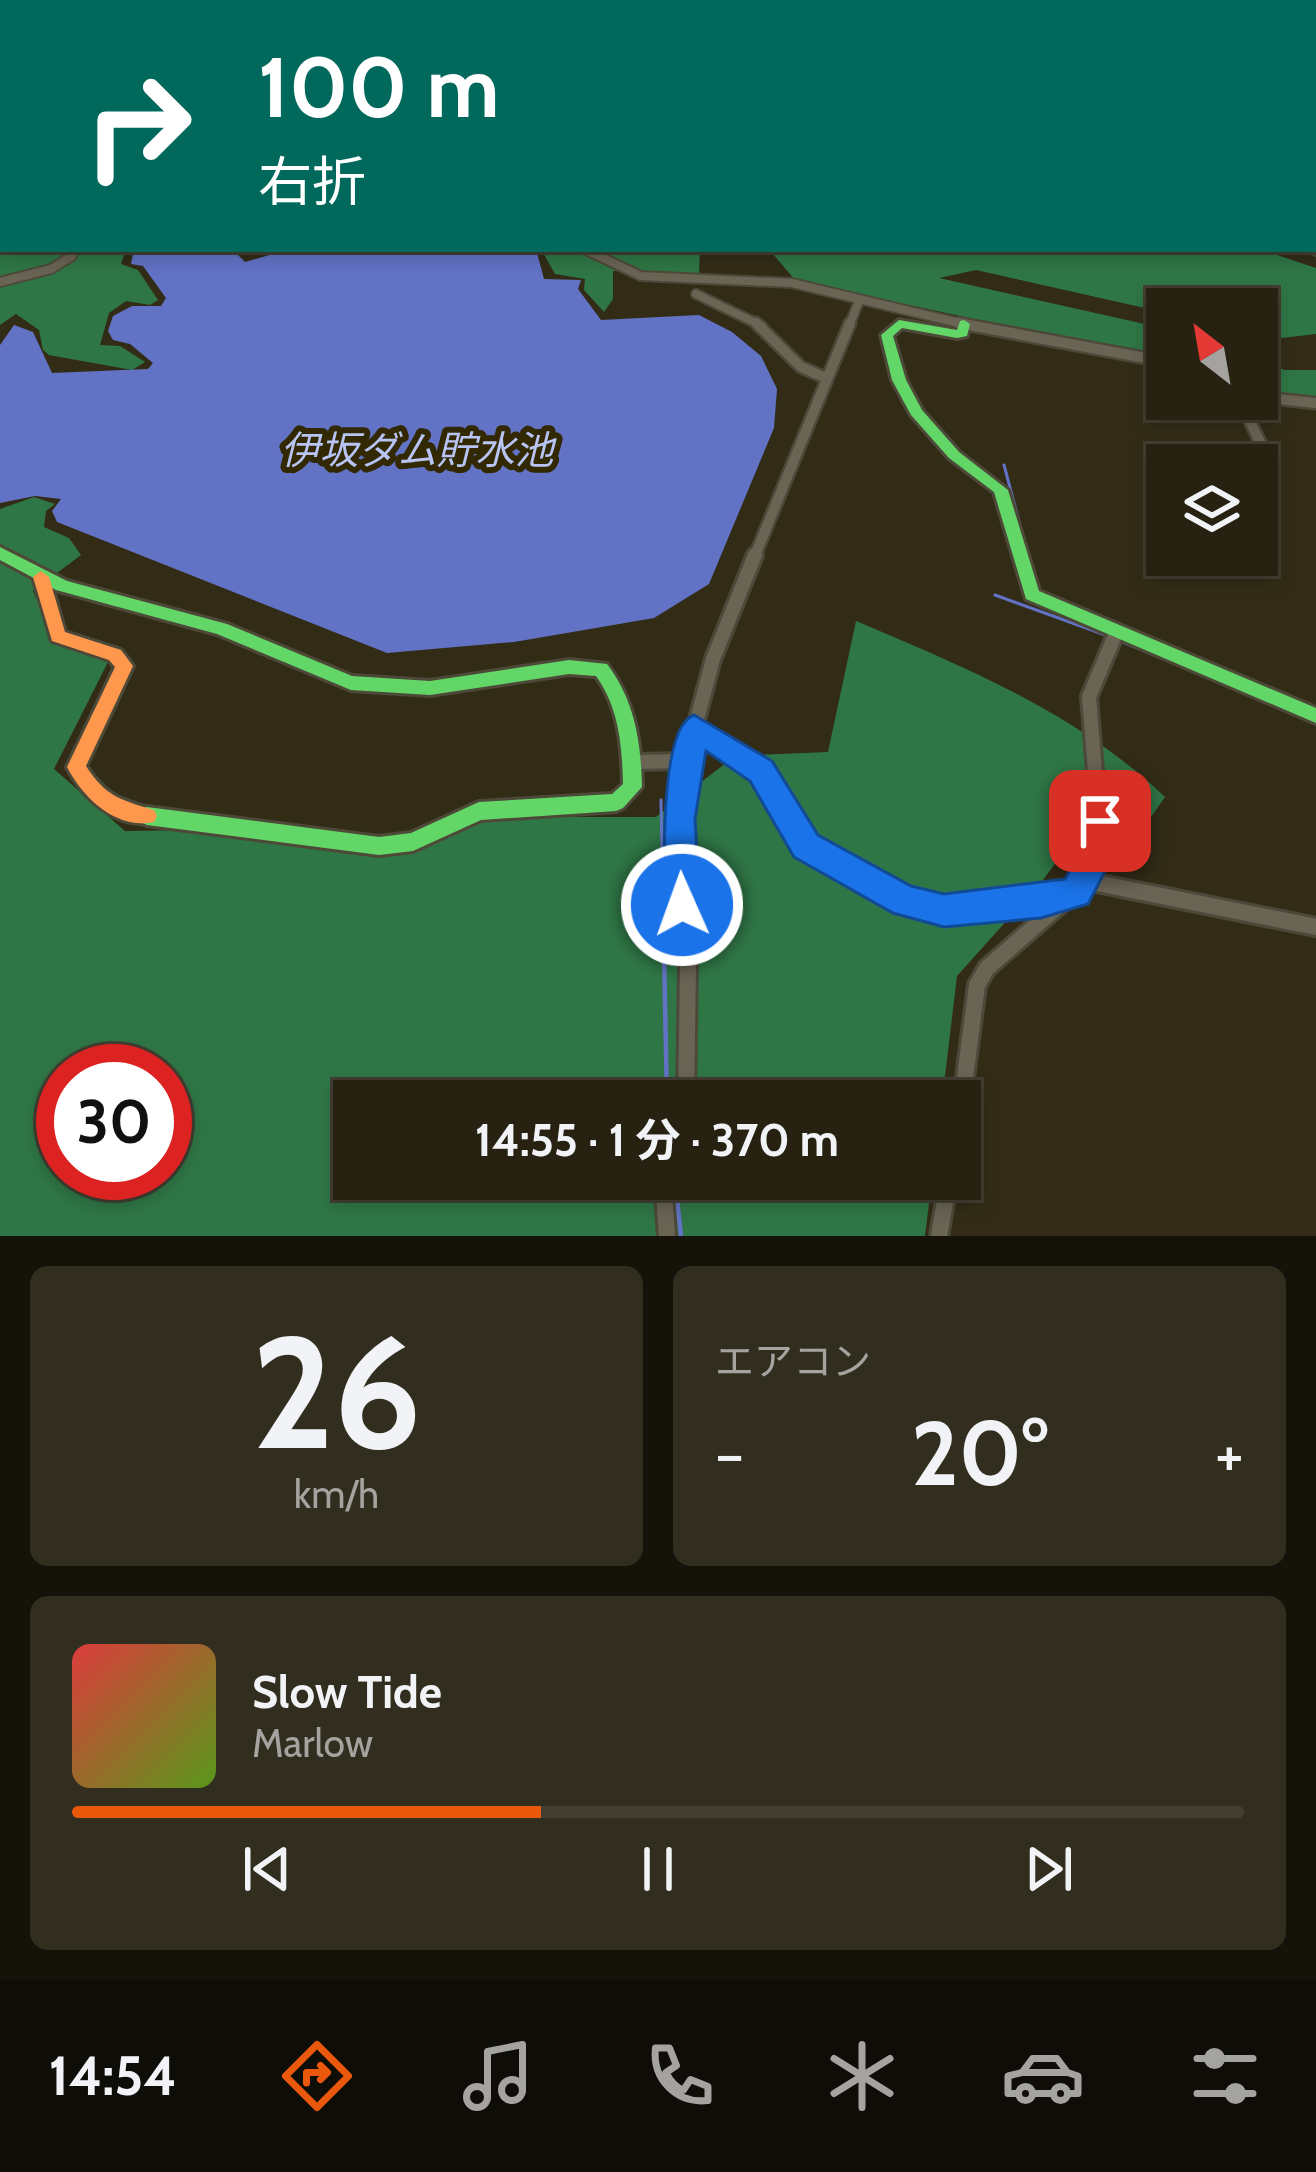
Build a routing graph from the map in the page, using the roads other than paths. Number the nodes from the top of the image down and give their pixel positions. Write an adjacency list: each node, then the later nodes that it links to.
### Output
1 (73, 252): 3 (street)
2 (590, 252): 5 (street)
3 (0, 282)
4 (696, 294): 8 (street)
5 (859, 301): 6 (street); 8 (street)
6 (964, 324): 7 (street); 13 (street)
7 (1146, 358)
8 (826, 378): 15 (street)
9 (1278, 399): 10 (street)
10 (1316, 403)
11 (0, 553): 12 (street)
12 (41, 577): 17 (street); 17 (street)
13 (1115, 636): 14 (street); 18 (street)
14 (1316, 716)
15 (694, 728): 16 (street); 18 (street)
16 (686, 761): 17 (street); 20 (street)
17 (633, 762)
18 (1082, 886): 19 (street); 21 (street)
19 (1316, 927)
20 (685, 1080)
21 (964, 1080)
22 (664, 1200): 24 (street)
23 (945, 1200): 25 (street)
24 (667, 1236)
25 (939, 1236)

